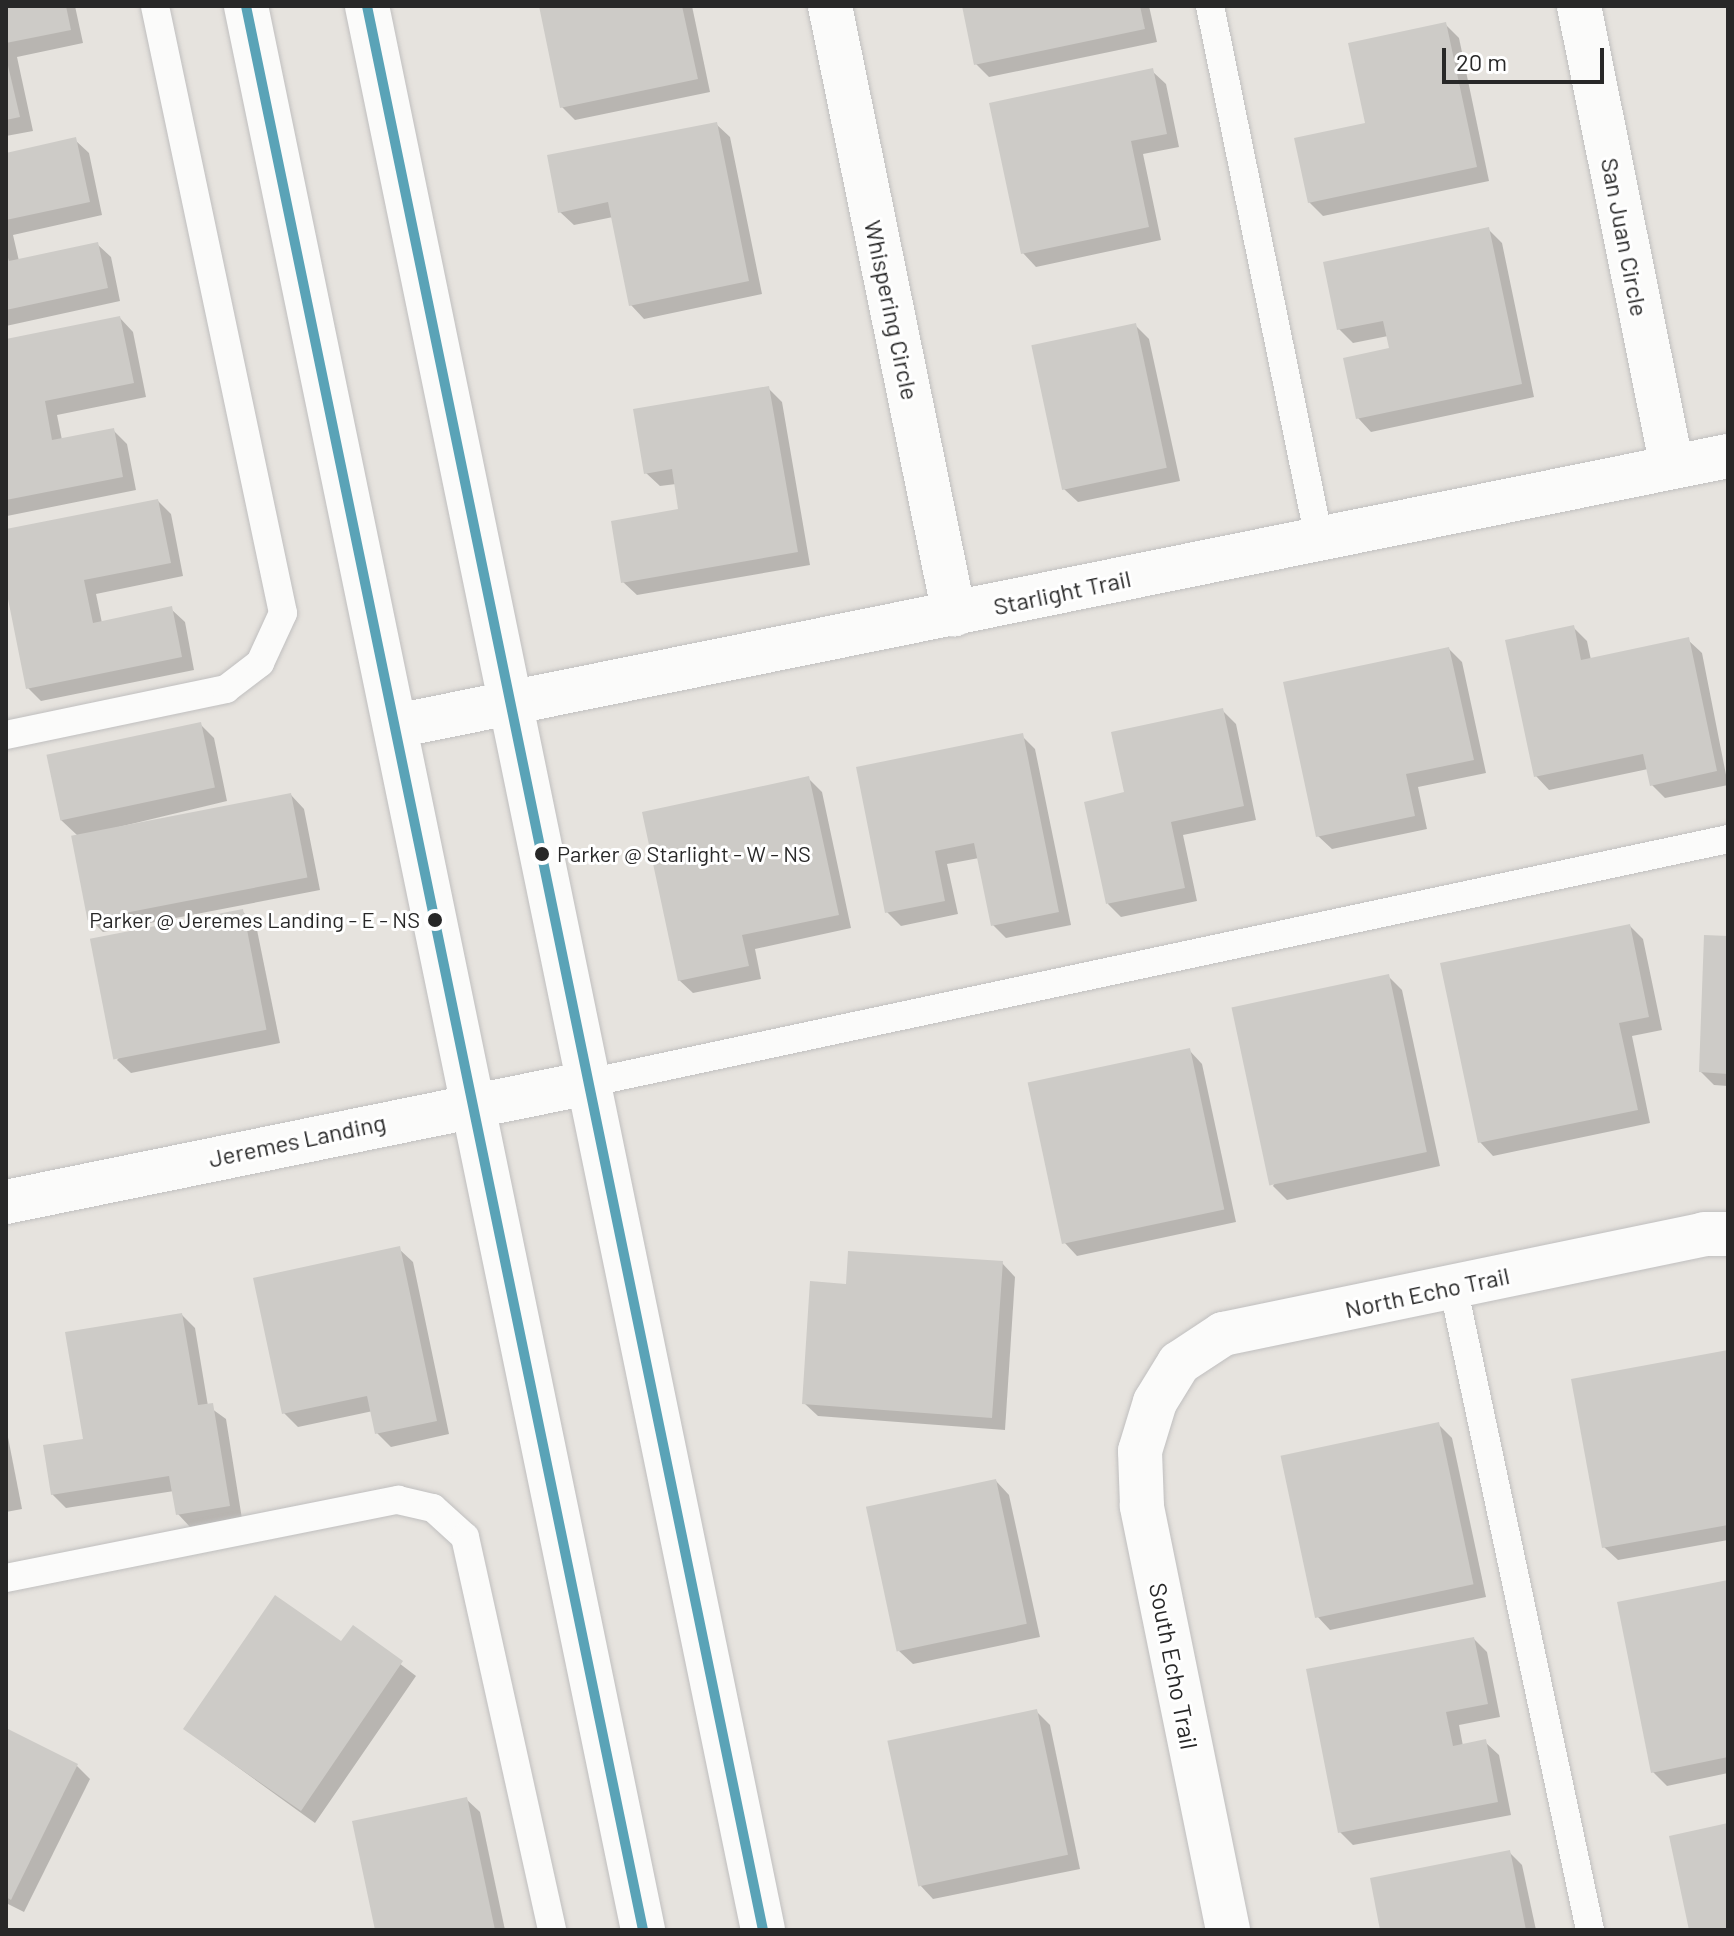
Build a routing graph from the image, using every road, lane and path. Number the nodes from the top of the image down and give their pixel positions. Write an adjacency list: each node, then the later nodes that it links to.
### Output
1 (155, 6): 13 (lane)
2 (246, 6): 12 (street)
3 (367, 6): 11 (street)
4 (830, 6): 10 (street, Whispering Circle)
5 (1210, 6): 9 (lane)
6 (1579, 6): 8 (street, San Juan Circle)
7 (1728, 456): 8 (street, Starlight Trail)
8 (1672, 467): 9 (street, Starlight Trail)
9 (1319, 539): 10 (street, Starlight Trail)
10 (954, 614): 11 (street, Starlight Trail)
11 (510, 703): 12 (street, Starlight Trail); 15 (street)
12 (396, 726): 16 (street)
13 (6, 735)
14 (1728, 839): 15 (lane)
15 (588, 1083): 16 (street, Jeremes Landing); 24 (street)
16 (474, 1103): 17 (street, Jeremes Landing); 23 (street)
17 (6, 1202)
18 (1728, 1234): 19 (street, North Echo Trail)
19 (1453, 1286): 20 (street, North Echo Trail); 26 (lane)
20 (1155, 1402): 25 (street, South Echo Trail)
21 (6, 1578): 22 (lane)
22 (552, 1930)
23 (643, 1930)
24 (763, 1930)
25 (1228, 1930)
26 (1590, 1930)

